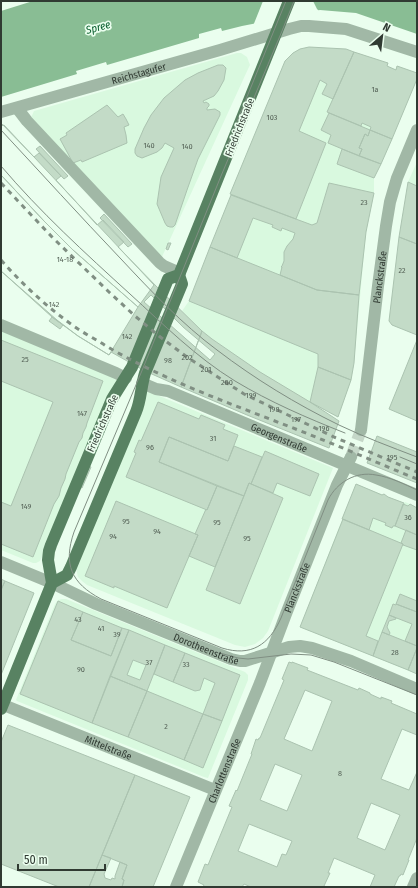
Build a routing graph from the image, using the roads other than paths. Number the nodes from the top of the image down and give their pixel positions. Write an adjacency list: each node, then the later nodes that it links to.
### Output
1 (289, 1): 2 (main road, Friedrichstraße)
2 (278, 28): 3 (street, Reichstagufer); 4 (street, Reichstagufer); 7 (main road, Friedrichstraße)
3 (417, 52)
4 (17, 108): 5 (street, Reichstagufer); 7 (street)
5 (1, 112)
6 (417, 130): 11 (street, Planckstraße)
7 (179, 274): 9 (main road, Friedrichstraße); 10 (main road, Friedrichstraße)
8 (1, 325): 9 (street)
9 (126, 378): 15 (main road, Friedrichstraße)
10 (142, 383): 12 (street, Georgenstraße); 15 (main road, Friedrichstraße)
11 (361, 430)
12 (349, 461): 13 (street, Georgenstraße); 16 (street, Planckstraße)
13 (417, 495)
14 (1, 562): 15 (street, Dorotheenstraße)
15 (52, 583): 16 (street, Dorotheenstraße); 18 (main road)
16 (271, 653): 17 (street, Dorotheenstraße); 19 (street, Charlottenstraße)
17 (417, 688)
18 (2, 706): 19 (street, Mittelstraße)
19 (215, 790): 21 (street, Charlottenstraße)
20 (417, 878): 22 (street)
21 (176, 887)
22 (414, 887)

